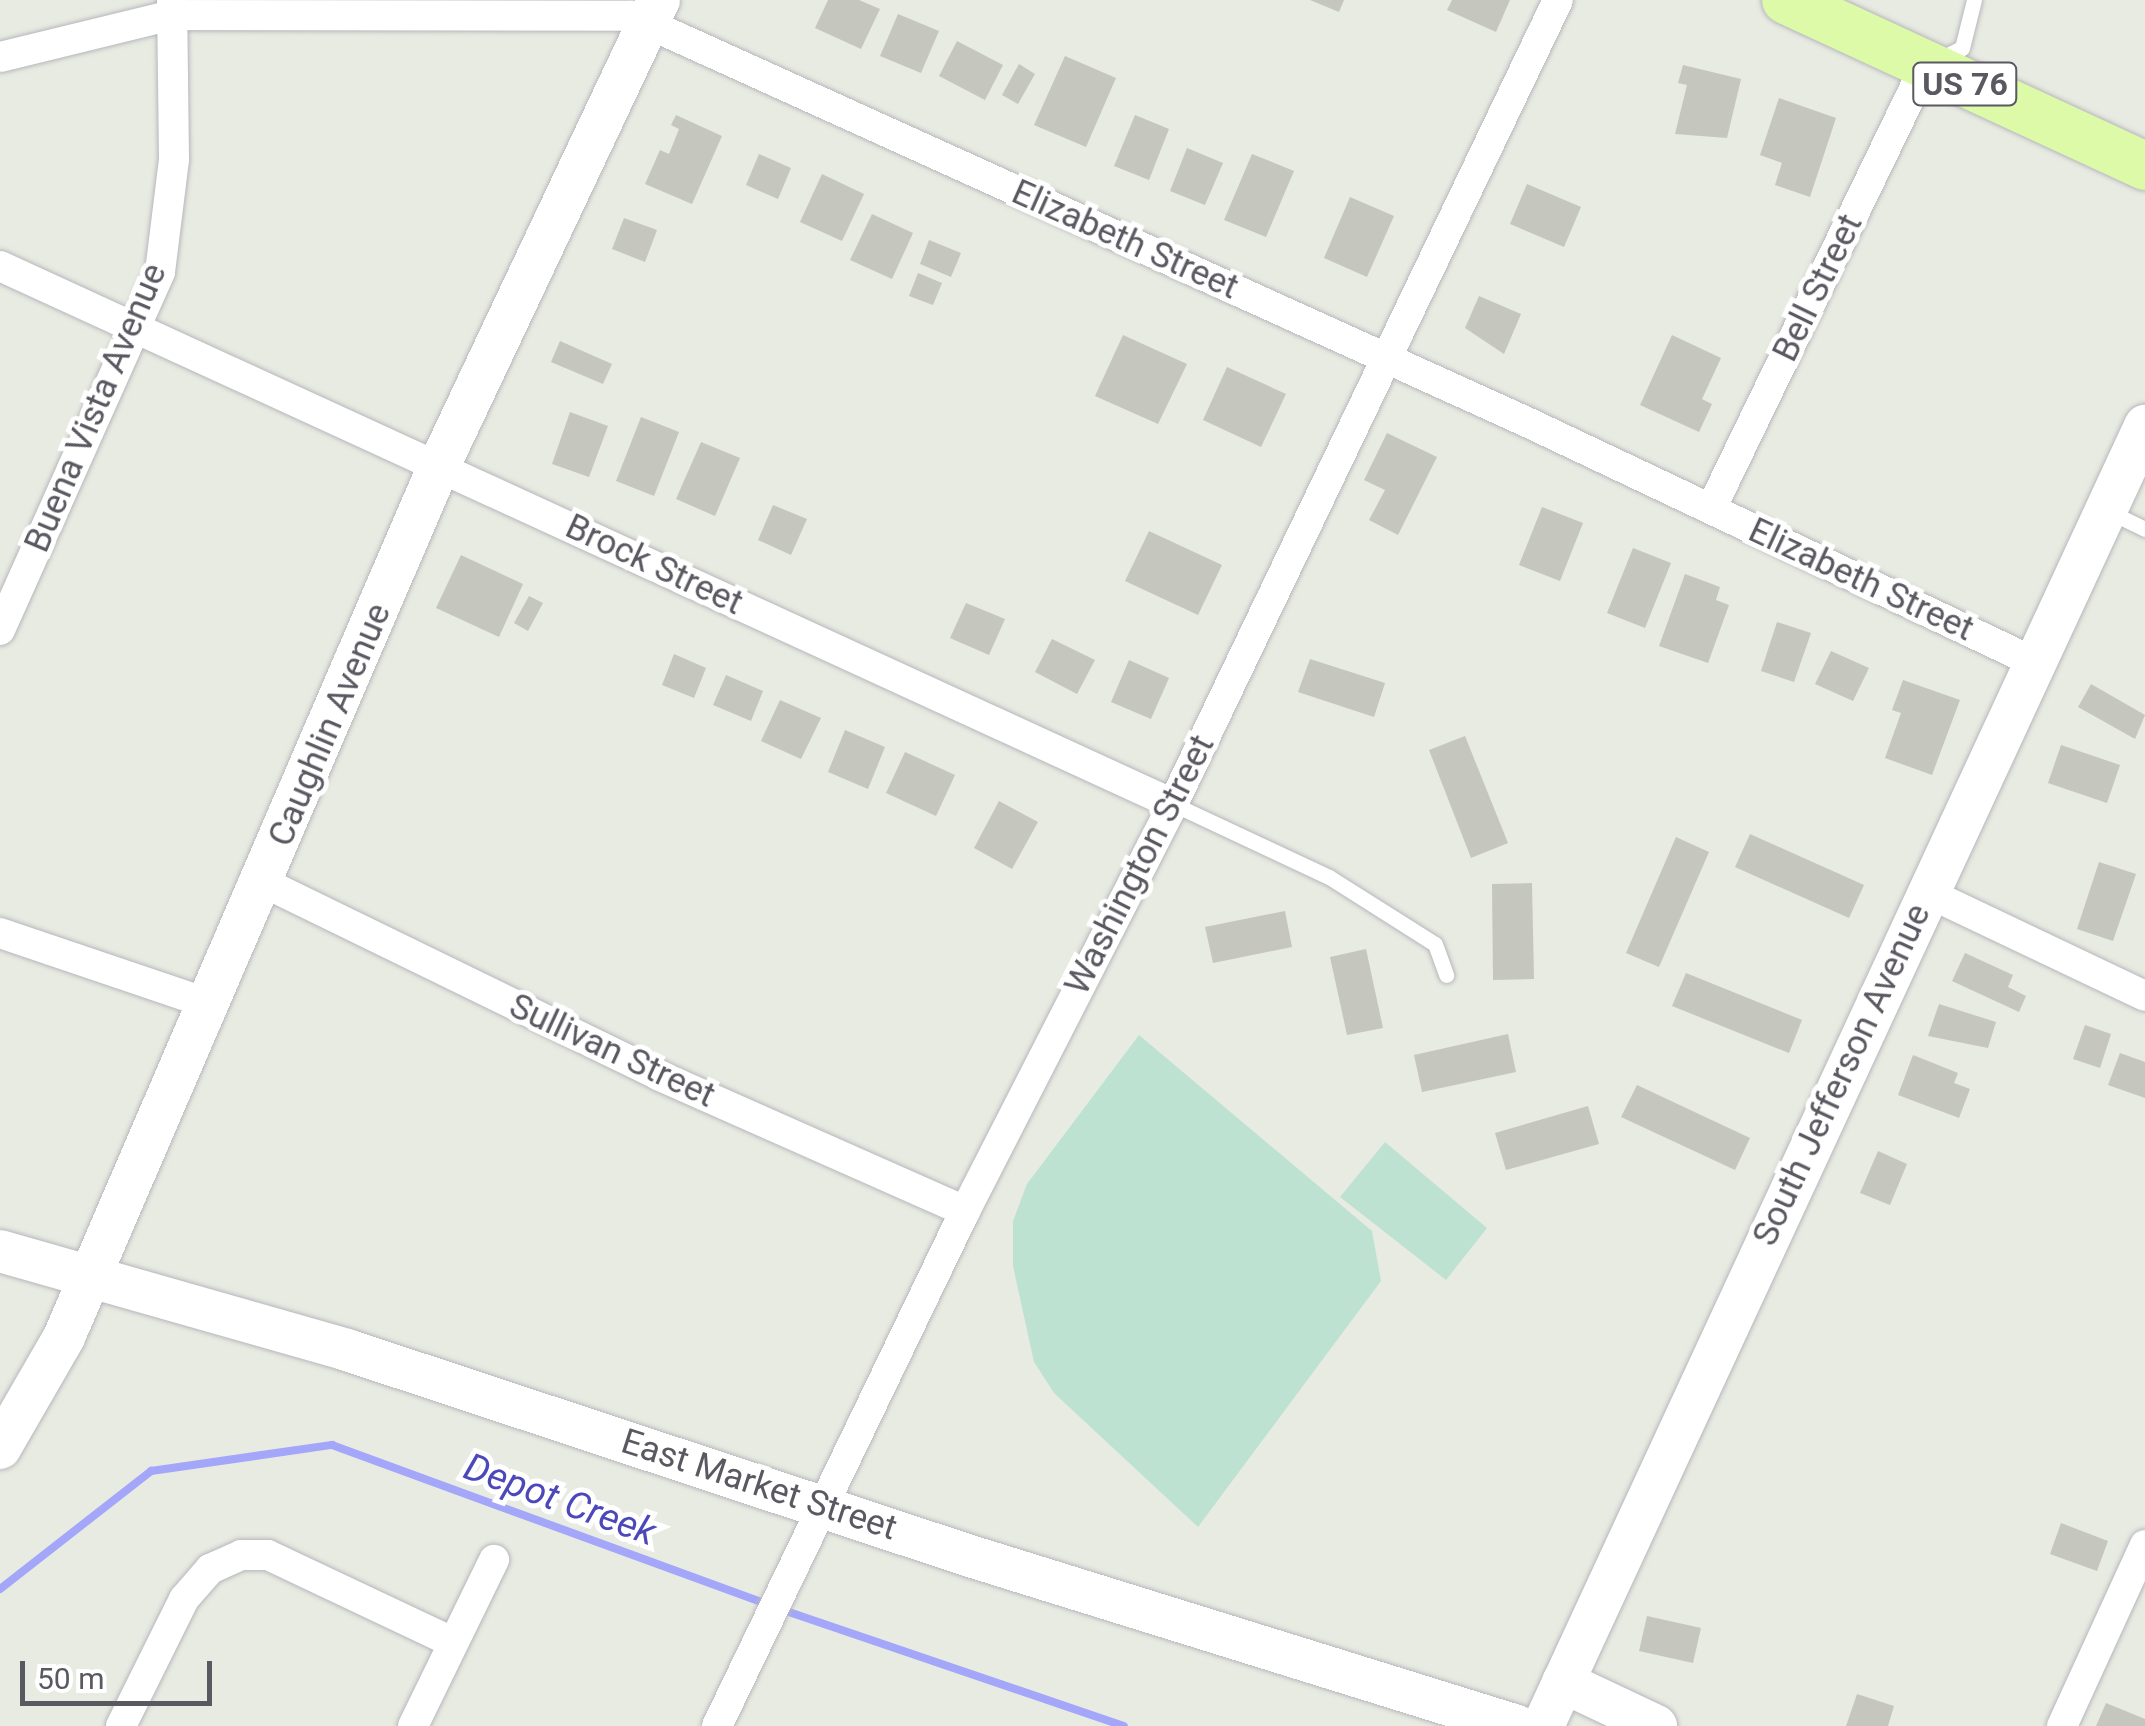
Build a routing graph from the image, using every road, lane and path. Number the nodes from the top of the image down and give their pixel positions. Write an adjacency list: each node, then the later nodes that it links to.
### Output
1 (1558, 0): 11 (street, Washington Street)
2 (1786, 0): 7 (main road, US 76)
3 (1974, 0): 7 (lane)
4 (172, 8): 5 (street, Elizabeth Street); 6 (street, Elizabeth Street); 10 (street, Buena Vista Avenue)
5 (654, 12): 11 (street, Elizabeth Street); 13 (street, Caughlin Avenue)
6 (0, 58)
7 (1925, 67): 8 (main road, US 76); 14 (street, Bell Street)
8 (2145, 166)
9 (0, 266): 10 (street, Brock Street)
10 (134, 329): 13 (street, Brock Street); 17 (street, Buena Vista Avenue)
11 (1386, 360): 14 (street, Elizabeth Street); 20 (street, Washington Street)
12 (2145, 426): 15 (street, South Jefferson Avenue)
13 (439, 466): 20 (street, Brock Street); 21 (street, Caughlin Avenue)
14 (1711, 509): 19 (street, Elizabeth Street)
15 (2106, 510): 16 (lane); 19 (street, South Jefferson Avenue)
16 (2145, 529)
17 (12, 574): 18 (street, Buena Vista Avenue)
18 (0, 630)
19 (2034, 662): 22 (street, South Jefferson Avenue)
20 (1173, 804): 24 (lane); 27 (street, Washington Street)
21 (263, 882): 26 (street, Caughlin Avenue); 27 (street, Sullivan Street)
22 (1926, 892): 25 (street); 35 (street, South Jefferson Avenue)
23 (0, 933): 26 (street)
24 (1446, 975)
25 (2145, 996)
26 (210, 1004): 29 (street, Caughlin Avenue)
27 (965, 1211): 31 (street, Washington Street)
28 (0, 1251): 29 (street, East Market Street)
29 (91, 1276): 30 (street, Caughlin Avenue); 31 (street, East Market Street)
30 (0, 1448)
31 (828, 1506): 38 (street, Washington Street); 39 (street, East Market Street)
32 (2145, 1545): 42 (street)
33 (494, 1560): 34 (street)
34 (450, 1641): 36 (street); 37 (street)
35 (1563, 1682): 40 (street, South Jefferson Avenue); 41 (street)
36 (122, 1726)
37 (413, 1726)
38 (716, 1726)
39 (1517, 1726)
40 (1543, 1726)
41 (1656, 1726)
42 (2062, 1726)

